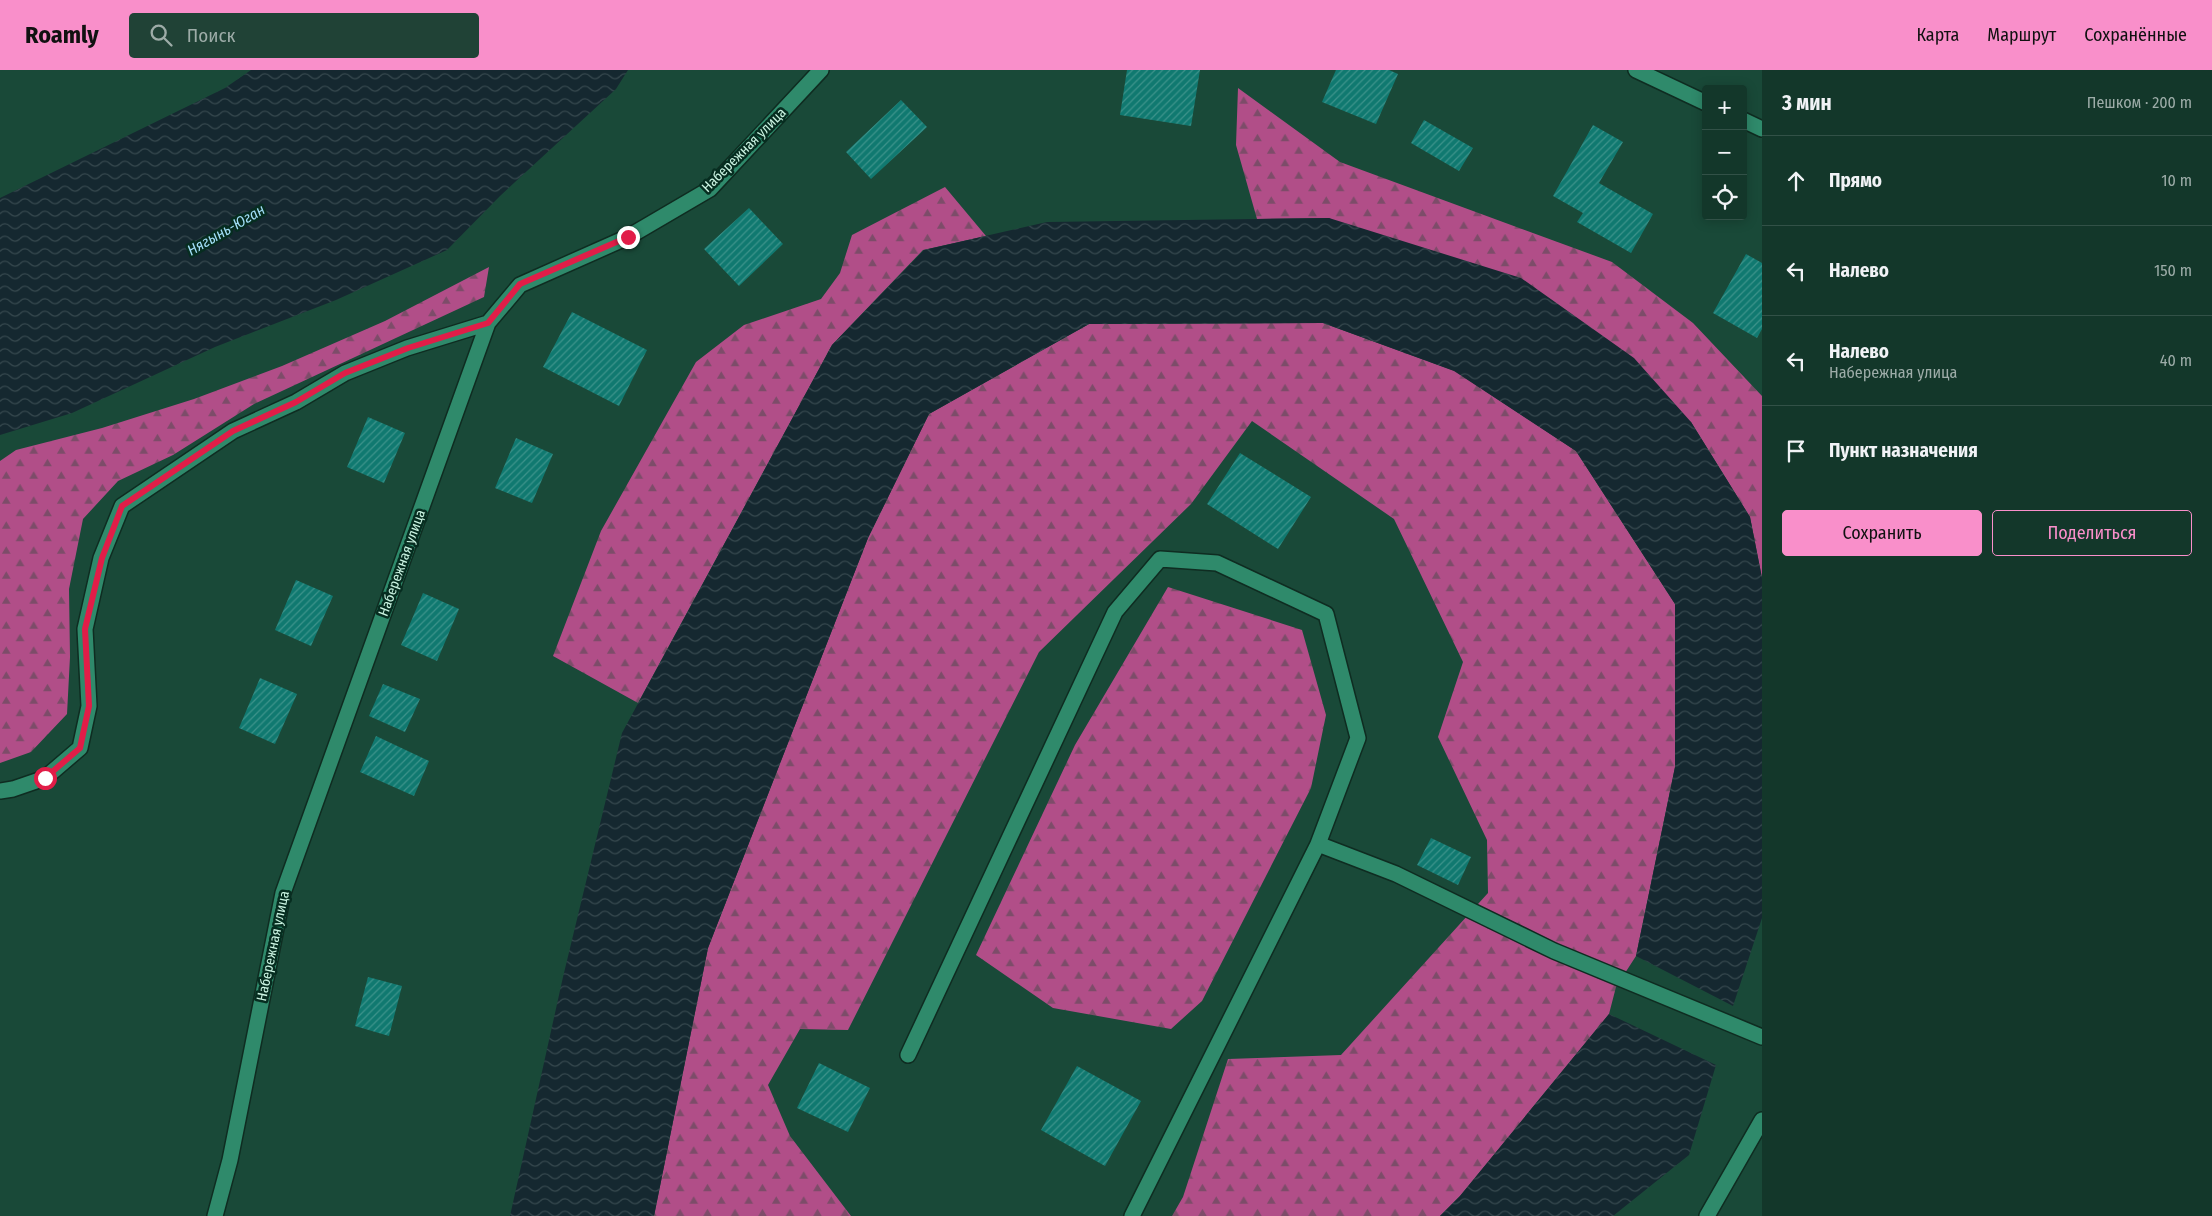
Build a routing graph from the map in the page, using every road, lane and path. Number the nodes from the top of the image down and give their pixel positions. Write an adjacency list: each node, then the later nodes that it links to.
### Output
1 (821, 70): 6 (street, Набережная улица)
2 (1636, 70): 3 (street)
3 (1702, 101)
4 (1747, 122): 5 (street)
5 (1762, 129)
6 (488, 323): 7 (street); 12 (street, Набережная улица)
7 (0, 791)
8 (1318, 844): 9 (street); 10 (street); 13 (street)
9 (1762, 1037)
10 (908, 1055)
11 (1762, 1120): 14 (street)
12 (215, 1216)
13 (1132, 1216)
14 (1707, 1216)

